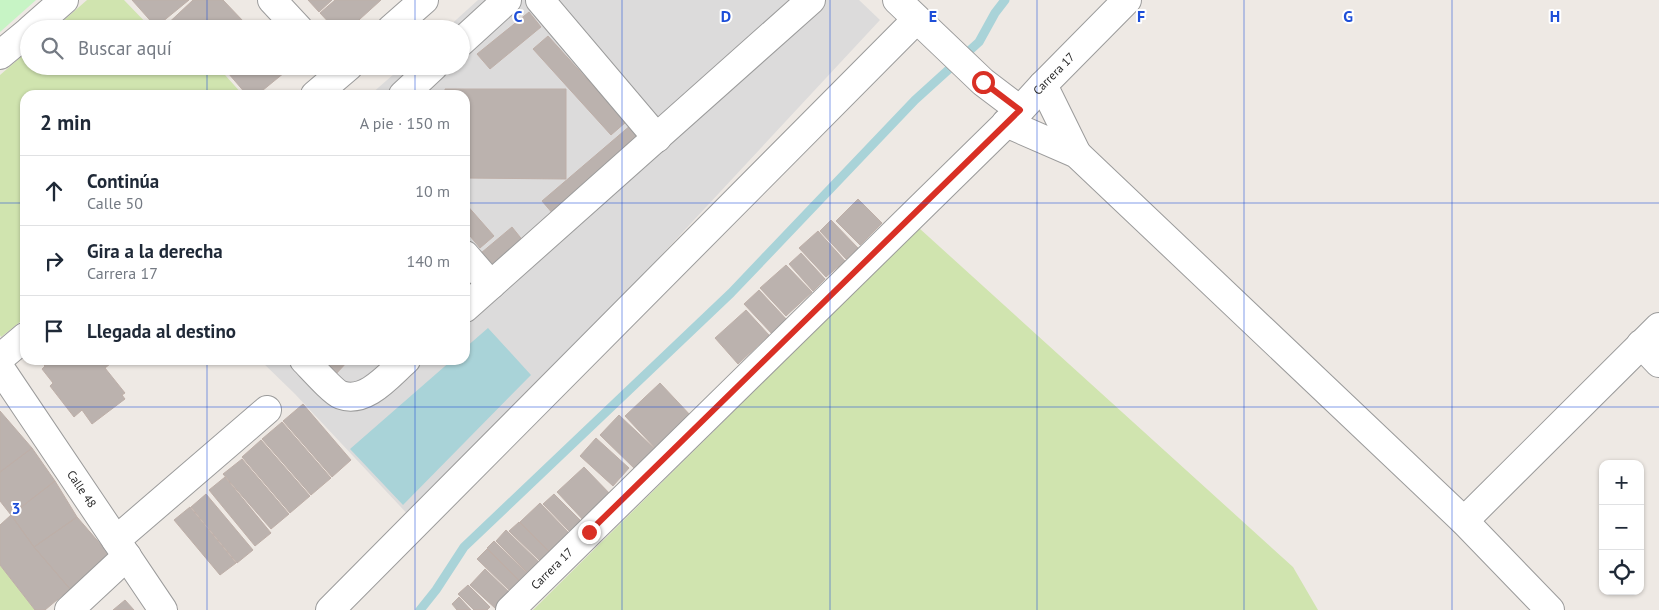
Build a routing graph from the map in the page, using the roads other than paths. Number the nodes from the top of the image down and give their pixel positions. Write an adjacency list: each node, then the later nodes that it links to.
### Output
1 (64, 0): 9 (street)
2 (272, 0): 10 (street)
3 (424, 0): 11 (street)
4 (507, 0): 13 (street)
5 (540, 0): 22 (street)
6 (811, 0): 22 (street)
7 (897, 0): 12 (street)
8 (1128, 0): 18 (street, Carrera 17)
9 (41, 20)
10 (291, 20)
11 (401, 20)
12 (916, 20): 21 (street); 38 (street)
13 (470, 34)
14 (20, 38): 15 (street)
15 (0, 55)
16 (335, 75): 19 (street)
17 (424, 75): 20 (street)
18 (1043, 85): 21 (street, Carrera 17); 23 (street)
19 (320, 90)
20 (408, 90)
21 (1013, 116): 23 (street); 39 (street, Carrera 17)
22 (657, 138): 25 (street)
23 (1077, 154): 34 (street)
24 (470, 260): 25 (street)
25 (491, 285): 26 (street)
26 (470, 304)
27 (20, 341): 29 (street)
28 (1653, 345): 34 (street)
29 (0, 358)
30 (309, 365): 31 (street)
31 (400, 365)
32 (0, 368): 35 (street, Calle 48)
33 (267, 410): 35 (street)
34 (1464, 520): 40 (street)
35 (122, 548): 36 (street); 37 (street, Calle 48)
36 (69, 610)
37 (163, 610)
38 (330, 610)
39 (510, 610)
40 (1550, 610)

